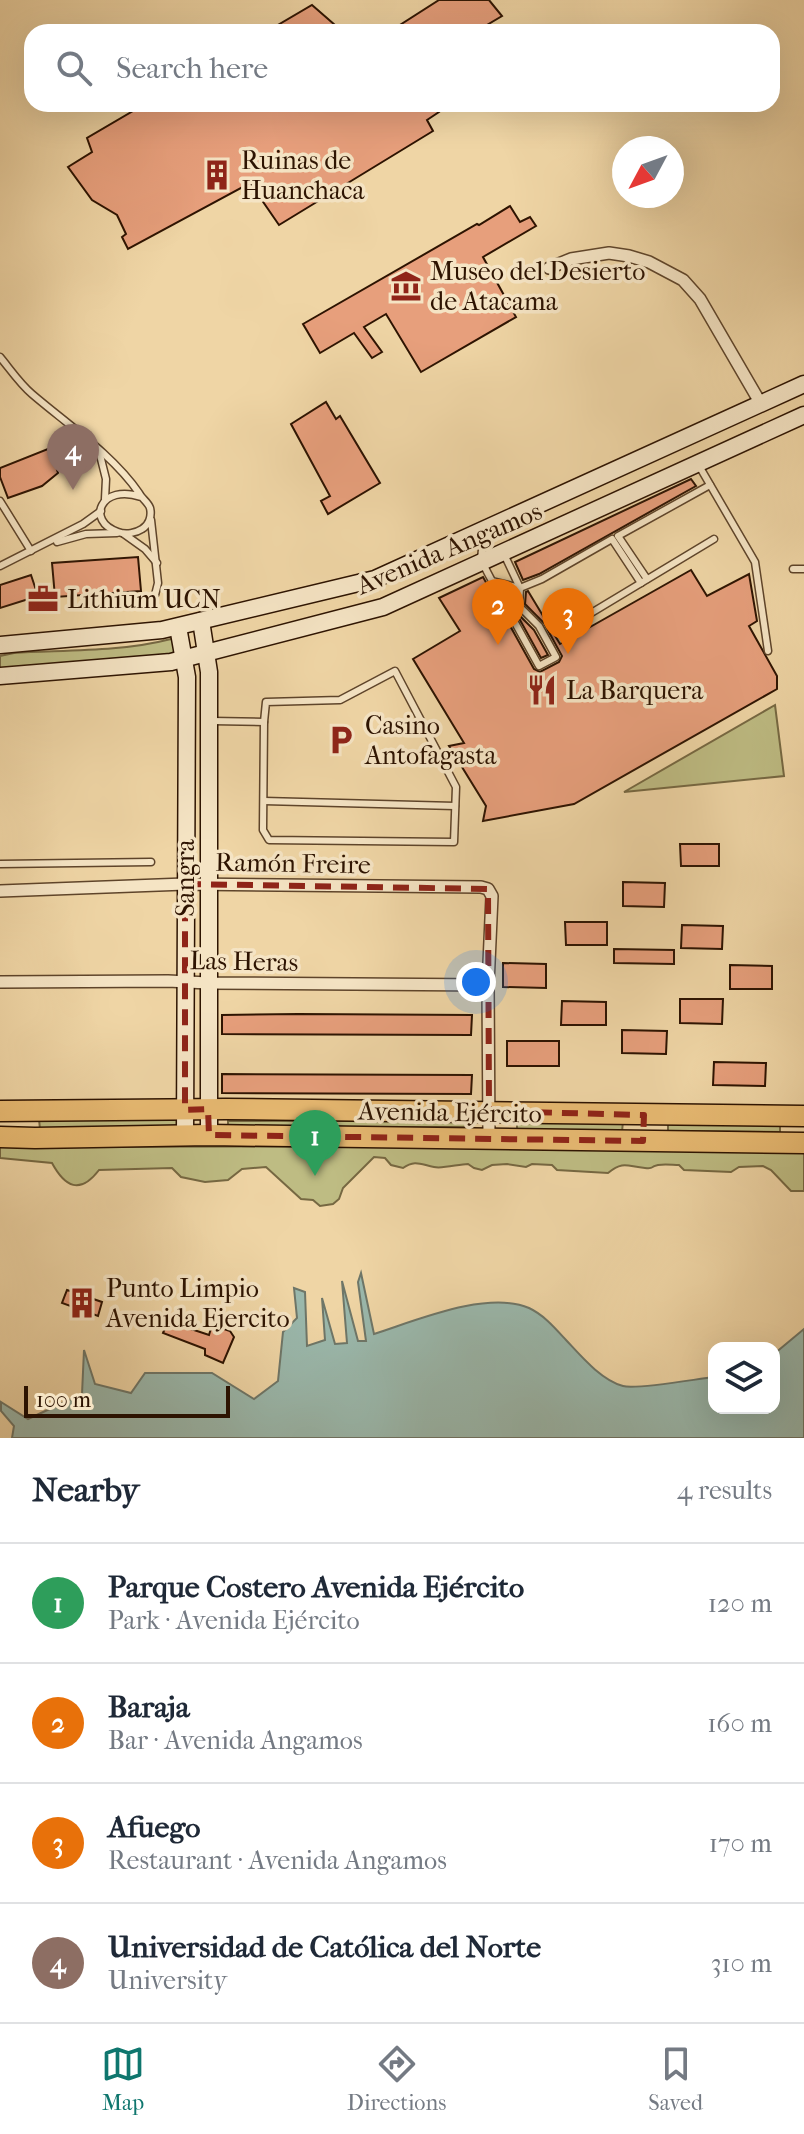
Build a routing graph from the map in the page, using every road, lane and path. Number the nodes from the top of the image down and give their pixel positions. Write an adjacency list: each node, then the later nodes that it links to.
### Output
1 (549, 268): 5 (street)
2 (0, 357): 8 (lane)
3 (804, 385): 4 (main road, Avenida Angamos)
4 (780, 395): 5 (main road, Avenida Angamos); 7 (main road)
5 (761, 404): 17 (main road, Avenida Angamos)
6 (804, 415): 7 (main road, Avenida Angamos)
7 (786, 424): 9 (main road, Avenida Angamos)
8 (99, 451): 11 (lane); 12 (lane)
9 (698, 464): 10 (lane); 22 (main road, Avenida Angamos)
10 (710, 485): 29 (lane); 36 (lane)
11 (141, 497): 12 (lane); 16 (lane)
12 (105, 500): 14 (lane)
13 (0, 501): 15 (lane)
14 (101, 511): 18 (lane); 20 (lane)
15 (4, 512): 21 (lane)
16 (151, 515): 18 (lane); 24 (lane)
17 (495, 525): 23 (lane); 32 (main road, Avenida Angamos)
18 (122, 533): 20 (lane); 24 (lane)
19 (714, 539): 29 (lane)
20 (46, 545): 21 (lane)
21 (31, 551): 25 (lane)
22 (503, 553): 23 (main road, Avenida Angamos); 30 (lane)
23 (482, 562): 28 (lane); 37 (main road, Avenida Angamos)
24 (157, 563): 31 (lane)
25 (0, 566)
26 (793, 569): 27 (lane)
27 (804, 569)
28 (492, 581): 30 (lane); 30 (lane)
29 (644, 581): 30 (lane); 34 (lane)
30 (520, 588)
31 (155, 595)
32 (201, 621): 33 (main road, Avenida Angamos); 37 (main road, Sangra)
33 (178, 627): 35 (main road, Avenida Angamos); 38 (main road, Sangra)
34 (563, 630)
35 (0, 645)
36 (768, 651)
37 (206, 653): 38 (main road, Avenida Angamos); 40 (main road, Sangra)
38 (184, 659): 39 (main road, Avenida Angamos); 46 (main road, Sangra)
39 (0, 676)
40 (209, 721): 41 (lane); 47 (main road, Sangra)
41 (264, 722): 42 (lane); 43 (lane)
42 (264, 801): 43 (lane); 43 (lane)
43 (455, 806)
44 (151, 862): 45 (lane)
45 (0, 864)
46 (185, 884): 47 (street, Ramón Freire); 48 (street, Ramón Freire); 50 (main road, Sangra)
47 (209, 885): 51 (main road, Sangra); 52 (street, Ramón Freire)
48 (0, 891)
49 (0, 982): 50 (street, Las Heras)
50 (185, 982): 51 (street, Las Heras); 54 (main road, Sangra)
51 (208, 983): 52 (street, Las Heras); 53 (main road, Sangra)
52 (488, 985): 56 (street)
53 (208, 1109): 54 (highway, Avenida Ejército); 56 (highway, Avenida Ejército); 59 (main road, Sangra)
54 (185, 1110): 55 (highway, Avenida Ejército); 60 (main road, Sangra)
55 (0, 1111)
56 (489, 1111): 57 (highway, Avenida Ejército); 62 (street)
57 (644, 1115): 58 (highway, Avenida Ejército); 63 (highway)
58 (803, 1116): 64 (highway)
59 (209, 1135): 60 (highway, Avenida Ejército); 62 (highway, Avenida Ejército)
60 (185, 1136): 61 (highway, Avenida Ejército)
61 (0, 1137)
62 (489, 1138): 63 (highway, Avenida Ejército)
63 (643, 1141): 64 (highway, Avenida Ejército)
64 (803, 1143)

